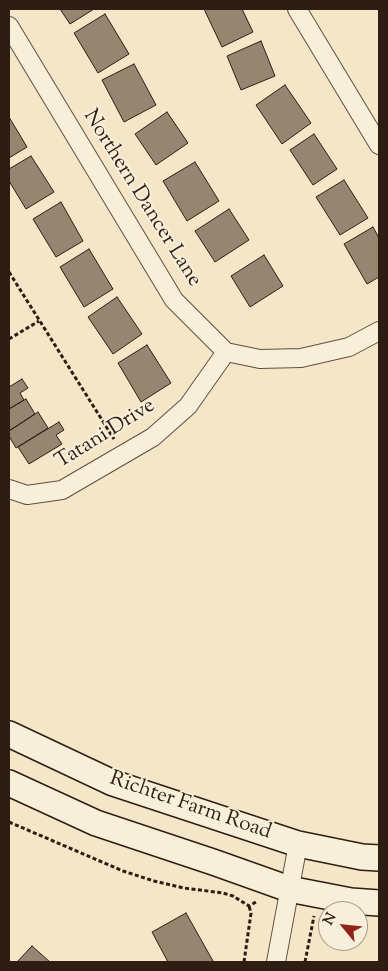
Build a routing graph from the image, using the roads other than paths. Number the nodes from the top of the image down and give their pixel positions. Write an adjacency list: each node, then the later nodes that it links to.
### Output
1 (297, 9): 3 (street)
2 (9, 26): 5 (street, Northern Dancer Lane)
3 (379, 145)
4 (379, 331): 5 (street)
5 (226, 352): 6 (street, Tatani Drive)
6 (9, 489)
7 (9, 734): 9 (main road, Richter Farm Road)
8 (9, 783): 11 (main road)
9 (298, 844): 10 (main road, Richter Farm Road); 11 (street)
10 (379, 858)
11 (288, 895): 12 (main road); 13 (street)
12 (379, 903)
13 (276, 962)

